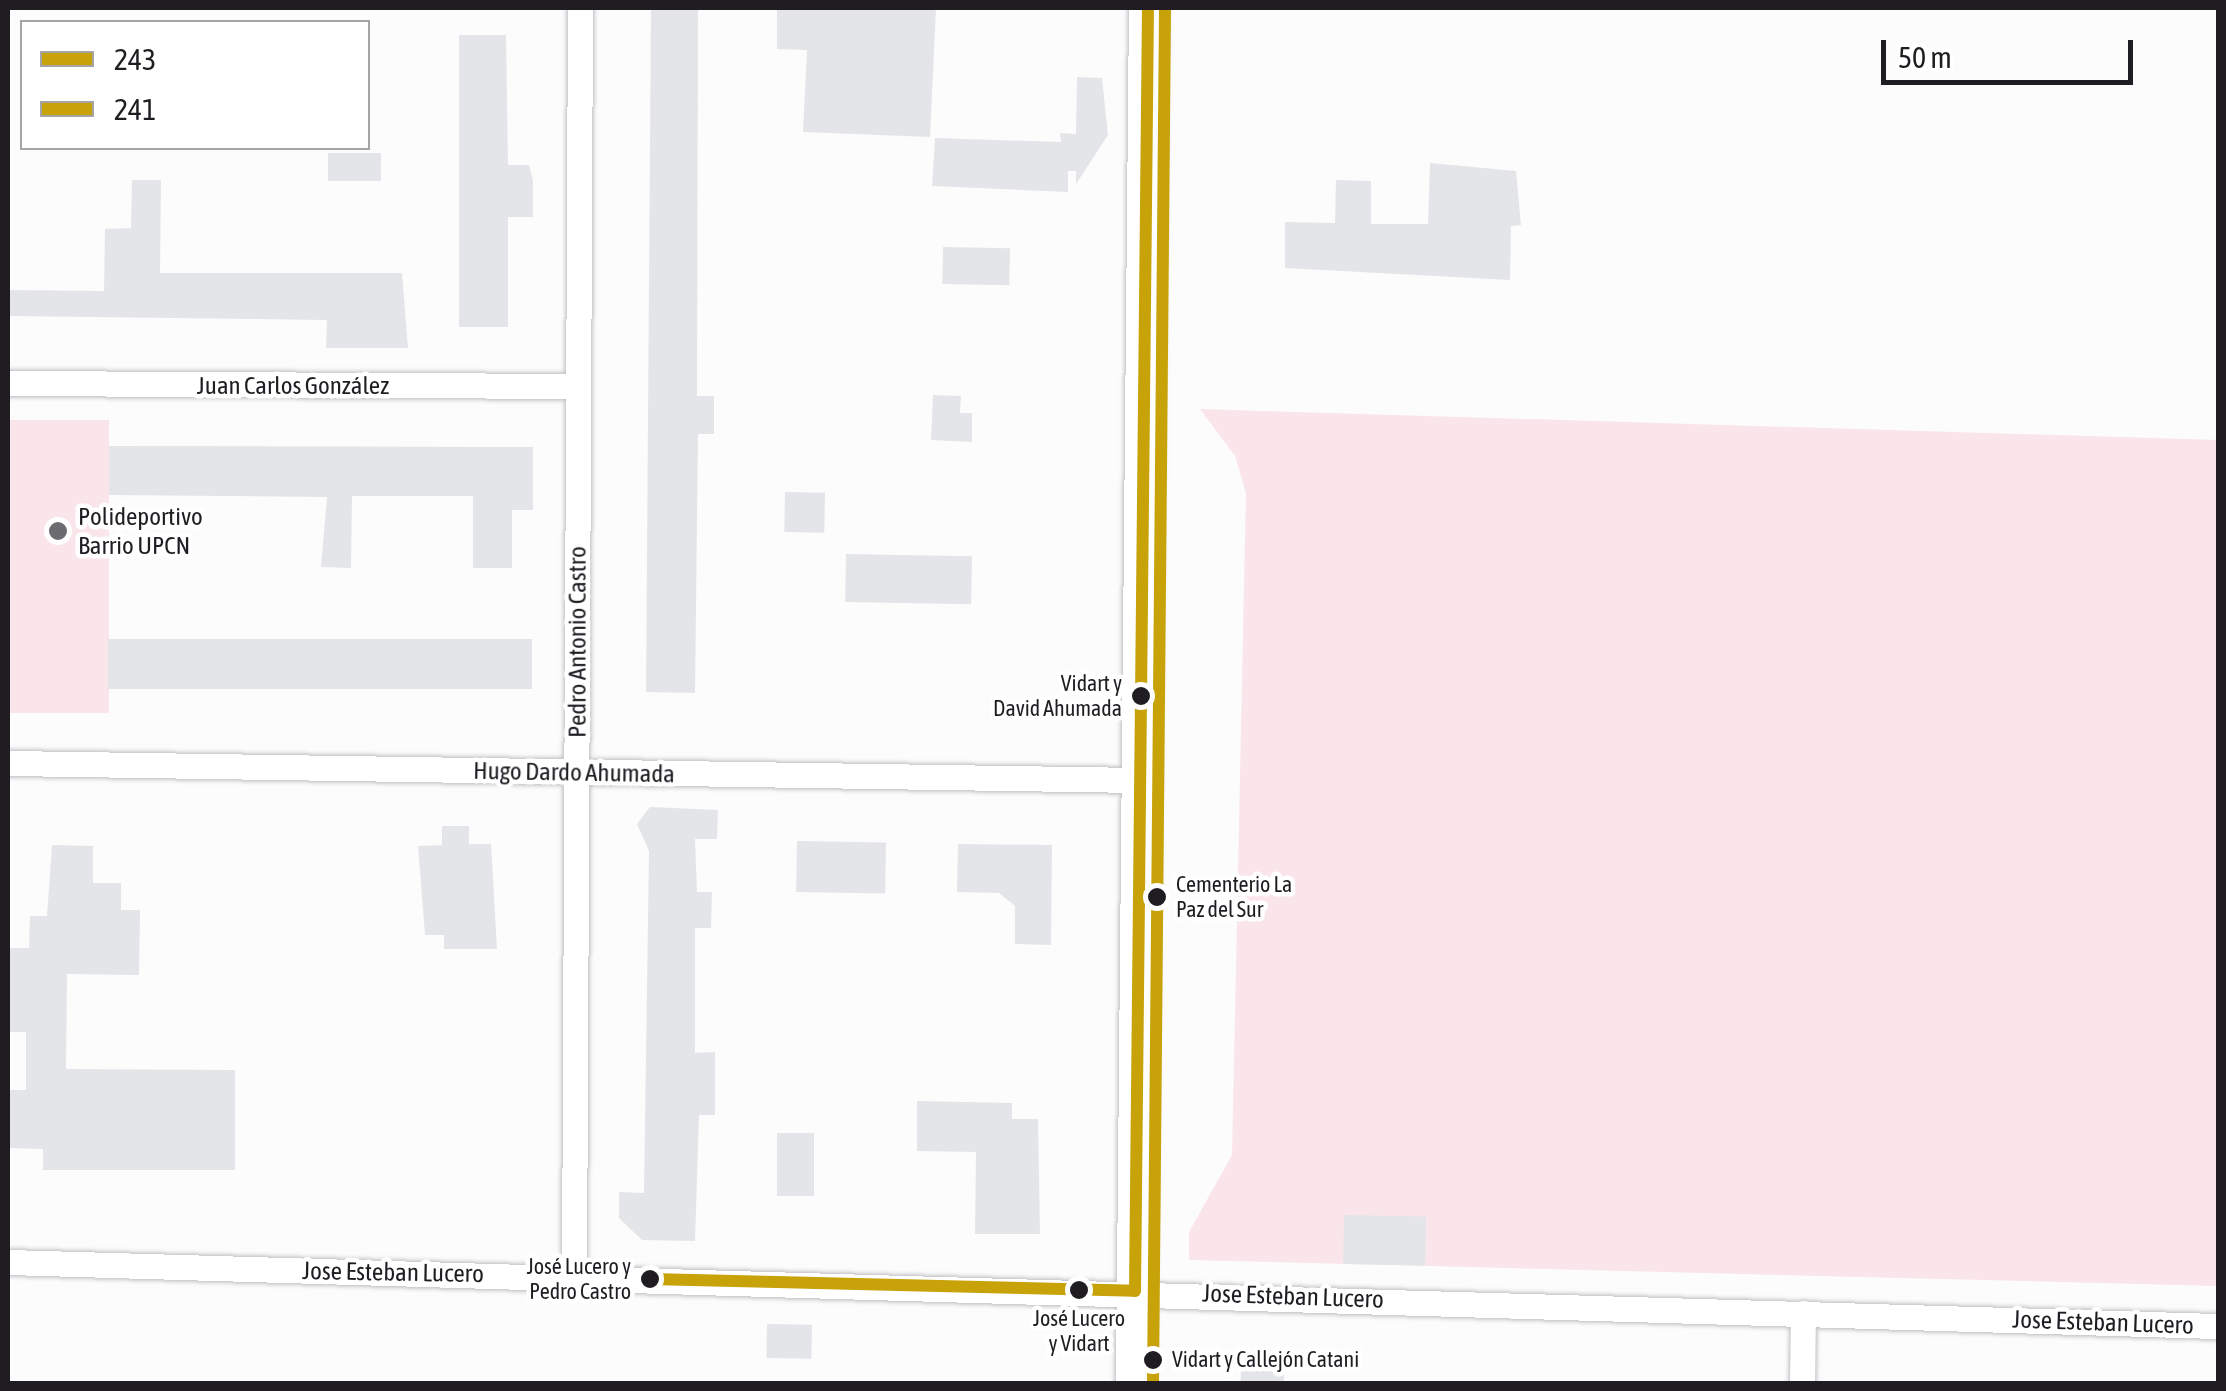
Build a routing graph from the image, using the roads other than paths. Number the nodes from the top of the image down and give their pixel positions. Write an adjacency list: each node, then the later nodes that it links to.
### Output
1 (580, 8): 4 (street, Pedro Antonio Castro)
2 (1148, 8): 7 (street)
3 (8, 383): 4 (street, Juan Carlos González)
4 (578, 386): 6 (street, Pedro Antonio Castro)
5 (8, 763): 6 (street, Hugo Dardo Ahumada)
6 (576, 772): 7 (street, Hugo Dardo Ahumada); 9 (street, Pedro Antonio Castro)
7 (1140, 780): 10 (street)
8 (8, 1262): 9 (street, Jose Esteban Lucero)
9 (574, 1277): 10 (street, Jose Esteban Lucero)
10 (1135, 1291): 11 (street, Jose Esteban Lucero); 13 (street)
11 (1803, 1314): 12 (street, Jose Esteban Lucero); 14 (street)
12 (2218, 1326)
13 (1134, 1384)
14 (1802, 1384)

